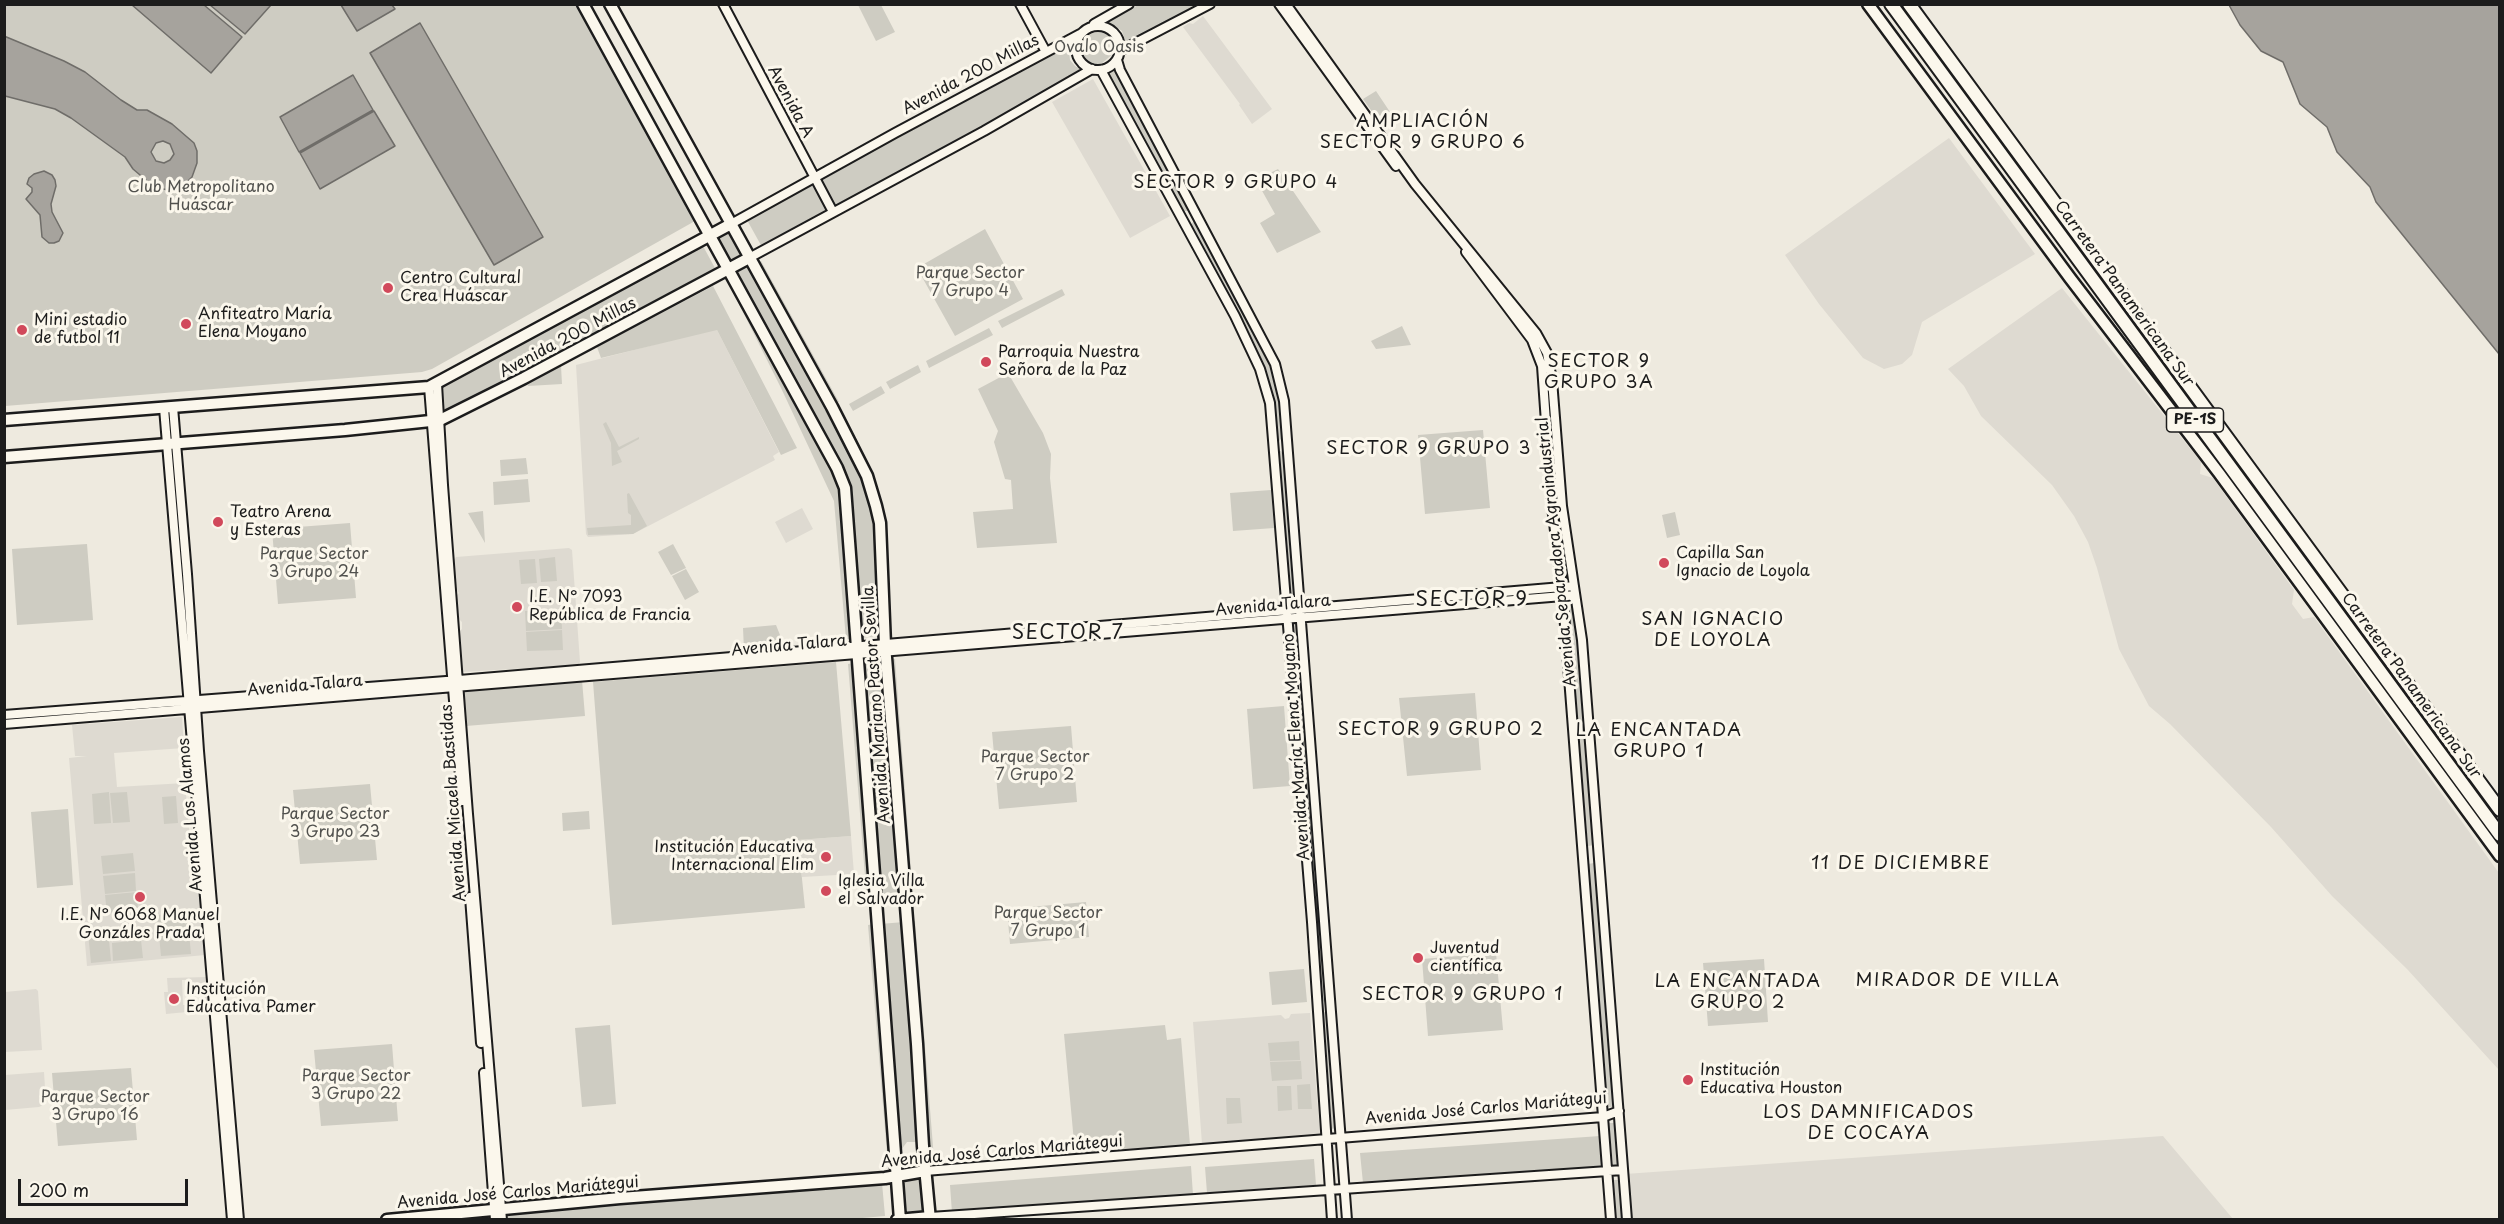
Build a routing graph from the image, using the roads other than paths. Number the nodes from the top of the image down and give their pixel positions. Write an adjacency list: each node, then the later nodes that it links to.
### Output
1 (583, 4): 22 (main road, Avenida Mariano Pastor Sevilla)
2 (610, 4): 21 (main road, Avenida Mariano Pastor Sevilla)
3 (723, 4): 19 (street, Avenida A)
4 (1020, 4): 15 (street)
5 (1130, 4): 12 (street)
6 (1210, 4): 14 (street)
7 (1279, 4): 32 (street, Avenida Separadora Agroindustrial)
8 (1286, 4): 31 (street, Avenida Separadora Agroindustrial)
9 (1868, 4): 43 (main road)
10 (1891, 4): 42 (highway, Carretera Panamericana Sur / PE-1S)
11 (1909, 4): 41 (highway, Carretera Panamericana Sur / PE-1S)
12 (1088, 28): 13 (street); 14 (street)
13 (1080, 34): 15 (street, Avenida 200 Millas); 17 (street)
14 (1120, 51): 16 (street)
15 (1046, 52): 19 (street, Avenida 200 Millas)
16 (1117, 60): 18 (street); 33 (street, Avenida María Elena Moyano)
17 (1092, 69): 18 (street); 20 (street, Avenida 200 Millas)
18 (1101, 70): 34 (street, Avenida María Elena Moyano)
19 (816, 179): 20 (street, Avenida A); 21 (street, Avenida 200 Millas)
20 (834, 212): 23 (street, Avenida 200 Millas)
21 (731, 224): 22 (main road, Avenida 200 Millas); 23 (main road, Avenida Mariano Pastor Sevilla)
22 (706, 234): 24 (main road, Avenida Mariano Pastor Sevilla); 25 (main road, Avenida 200 Millas)
23 (749, 258): 24 (main road, Avenida 200 Millas); 35 (main road, Avenida Mariano Pastor Sevilla)
24 (728, 269): 28 (main road, Avenida 200 Millas); 36 (main road, Avenida Mariano Pastor Sevilla)
25 (433, 386): 26 (main road, Avenida 200 Millas); 28 (street, Avenida Micaela Bastidas)
26 (168, 408): 27 (main road, Avenida 200 Millas); 29 (street, Avenida Los Alamos)
27 (4, 420)
28 (435, 421): 29 (main road, Avenida 200 Millas); 37 (street, Avenida Micaela Bastidas)
29 (171, 443): 30 (main road, Avenida 200 Millas); 38 (street, Avenida Los Alamos)
30 (4, 457)
31 (1575, 591): 32 (street, Avenida Talara); 44 (street, Avenida Separadora Agroindustrial)
32 (1563, 592): 33 (street, Avenida Talara); 45 (street, Avenida Separadora Agroindustrial)
33 (1300, 614): 34 (street, Avenida Talara); 46 (street, Avenida María Elena Moyano)
34 (1286, 615): 35 (street, Avenida Talara); 47 (street, Avenida María Elena Moyano)
35 (886, 648): 36 (street, Avenida Talara); 49 (main road, Avenida Mariano Pastor Sevilla)
36 (855, 650): 37 (street, Avenida Talara); 51 (main road, Avenida Mariano Pastor Sevilla)
37 (456, 683): 38 (street, Avenida Talara); 54 (street, Avenida Micaela Bastidas)
38 (191, 704): 39 (street, Avenida Talara); 40 (street, Avenida Talara); 57 (street, Avenida Los Alamos); 58 (street, Avenida Los Alamos)
39 (4, 715)
40 (4, 724)
41 (2499, 810)
42 (2499, 835)
43 (2499, 856)
44 (1619, 1111): 45 (street, Avenida José Carlos Mariátegui); 48 (street, Avenida Separadora Agroindustrial)
45 (1603, 1117): 46 (street, Avenida José Carlos Mariátegui); 50 (street, Avenida Separadora Agroindustrial)
46 (1341, 1138): 47 (street, Avenida José Carlos Mariátegui); 52 (street, Avenida María Elena Moyano)
47 (1328, 1139): 49 (street, Avenida José Carlos Mariátegui); 53 (street, Avenida María Elena Moyano)
48 (1623, 1170): 50 (street); 63 (street, Avenida Separadora Agroindustrial)
49 (925, 1171): 51 (main road, Avenida José Carlos Mariátegui); 55 (main road, Avenida Mariano Pastor Sevilla)
50 (1607, 1171): 52 (street); 62 (street, Avenida Separadora Agroindustrial)
51 (897, 1175): 54 (main road, Avenida José Carlos Mariátegui); 56 (main road, Avenida Mariano Pastor Sevilla)
52 (1346, 1188): 53 (street); 61 (street, Avenida María Elena Moyano)
53 (1331, 1190): 55 (street); 60 (street, Avenida María Elena Moyano)
54 (498, 1215): 59 (main road, Avenida José Carlos Mariátegui)
55 (930, 1218): 56 (main road)
56 (899, 1219)
57 (232, 1220)
58 (239, 1220)
59 (387, 1220)
60 (1332, 1220)
61 (1347, 1220)
62 (1611, 1220)
63 (1627, 1220)

